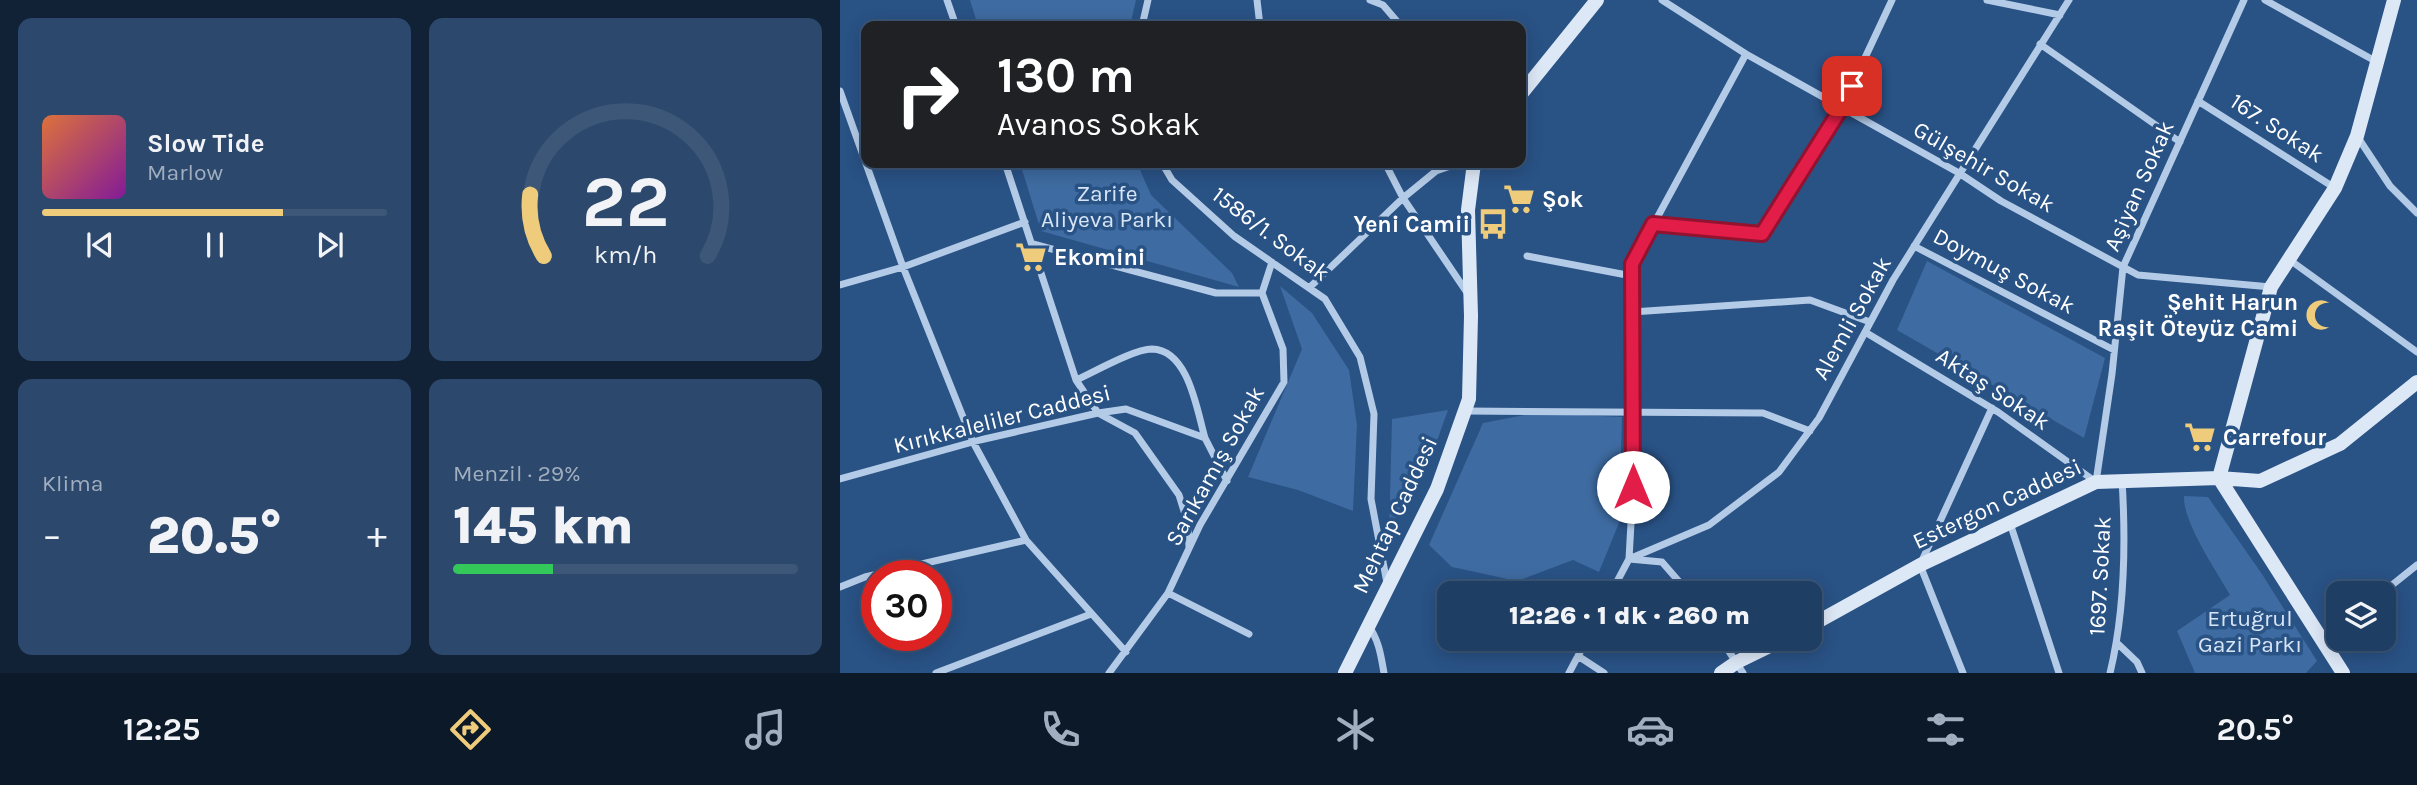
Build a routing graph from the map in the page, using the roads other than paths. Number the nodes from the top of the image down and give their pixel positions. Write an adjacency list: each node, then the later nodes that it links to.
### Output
1 (947, 0): 15 (street)
2 (1148, 0): 16 (street)
3 (1257, 0): 17 (street)
4 (1370, 0): 13 (street)
5 (1598, 0): 22 (main road)
6 (1662, 0): 20 (street, Gülşehir Sokak)
7 (1892, 0): 25 (street)
8 (1987, 0): 14 (street)
9 (2069, 0): 14 (street, Alemli Sokak)
10 (2244, 0): 24 (street, Aşiyan Sokak)
11 (2265, 0): 21 (street)
12 (2394, 0): 21 (main road)
13 (1385, 3): 18 (street)
14 (2060, 15): 19 (street, Alemli Sokak)
15 (954, 21)
16 (1143, 21)
17 (1259, 21)
18 (1398, 21)
19 (2040, 44): 27 (street); 35 (street, Alemli Sokak)
20 (1746, 54): 25 (street, Gülşehir Sokak); 40 (street)
21 (2378, 62): 26 (main road)
22 (1526, 88)
23 (840, 90): 28 (street)
24 (2198, 101): 27 (street, Aşiyan Sokak); 36 (street, 167. Sokak)
25 (1842, 107): 35 (street, Gülşehir Sokak); 40 (street)
26 (2357, 136): 36 (main road); 38 (street)
27 (2180, 142): 47 (street, Aşiyan Sokak)
28 (861, 149)
29 (868, 168): 46 (street)
30 (1007, 168): 39 (street)
31 (1165, 168): 45 (street, 1586/1. Sokak)
32 (1388, 168): 37 (street)
33 (1444, 168): 37 (street)
34 (1473, 168): 53 (main road, Mehtap Caddesi)
35 (1959, 173): 42 (street, Alemli Sokak); 47 (street, Gülşehir Sokak)
36 (2335, 188): 44 (main road)
37 (1403, 198): 51 (street); 53 (street)
38 (2417, 212)
39 (1025, 222): 41 (street); 46 (street)
40 (1653, 224): 48 (street)
41 (1033, 244): 52 (street); 59 (street)
42 (1914, 246): 55 (street, Alemli Sokak); 57 (street, Doymuş Sokak)
43 (1527, 256): 48 (street)
44 (2287, 258): 50 (main road); 58 (street)
45 (1272, 262): 51 (street, 1586/1. Sokak); 52 (street)
46 (903, 267): 49 (street); 67 (street)
47 (2123, 267): 50 (street, Gülşehir Sokak); 57 (street, Aşiyan Sokak)
48 (1632, 276): 54 (street)
49 (840, 285)
50 (2271, 287): 68 (main road)
51 (1309, 288): 83 (street, 1586/1. Sokak)
52 (1262, 293): 71 (street, Sarıkamış Sokak)
53 (1470, 298): 62 (main road, Mehtap Caddesi)
54 (1632, 312): 55 (street); 63 (street)
55 (1870, 322): 56 (street, Alemli Sokak)
56 (1865, 332): 61 (street, Aktaş Sokak); 65 (street, Alemli Sokak)
57 (2114, 350): 72 (street, Aşiyan Sokak)
58 (2417, 352)
59 (1076, 380): 64 (street); 66 (street)
60 (2417, 382): 68 (main road, Estergon Caddesi)
61 (1992, 408): 72 (street, Aktaş Sokak); 77 (street)
62 (1465, 411): 63 (street); 83 (main road, Mehtap Caddesi)
63 (1633, 412): 65 (street); 76 (street)
64 (1098, 413): 66 (street, Kırıkkaleliler Caddesi); 67 (street, Kırıkkaleliler Caddesi); 75 (street)
65 (1810, 431): 76 (street, Alemli Sokak)
66 (1205, 438): 71 (street)
67 (973, 442): 69 (street, Kırıkkaleliler Caddesi); 74 (street)
68 (2219, 478): 70 (main road, Estergon Caddesi); 90 (main road)
69 (840, 479)
70 (2122, 480): 72 (main road, Estergon Caddesi); 91 (street, 1697. Sokak)
71 (1227, 481): 75 (street, Sarıkamış Sokak)
72 (2096, 482): 73 (main road, Estergon Caddesi)
73 (2010, 523): 77 (main road, Estergon Caddesi); 107 (street)
74 (1026, 540): 82 (street); 85 (street)
75 (1189, 548): 84 (street, Sarıkamış Sokak)
76 (1629, 559): 79 (street); 80 (street)
77 (1920, 565): 86 (main road, Estergon Caddesi); 106 (street)
78 (2417, 565): 81 (street)
79 (1617, 581)
80 (1679, 581)
81 (2396, 582)
82 (840, 587)
83 (1387, 587): 87 (main road, Mehtap Caddesi)
84 (1168, 593): 88 (street); 95 (street, Sarıkamış Sokak)
85 (1091, 614): 95 (street); 99 (street)
86 (1822, 619)
87 (1368, 625): 101 (main road, Mehtap Caddesi); 102 (street)
88 (1249, 634)
89 (2326, 639): 90 (street)
90 (2323, 641): 98 (main road)
91 (2117, 643): 108 (street, 1697. Sokak); 109 (street)
92 (1581, 651): 96 (street)
93 (1729, 651): 97 (street)
94 (1766, 651): 97 (main road)
95 (1126, 652): 100 (street, Sarıkamış Sokak)
96 (1578, 656): 103 (street); 104 (street)
97 (1740, 668): 105 (main road)
98 (2339, 668): 110 (main road)
99 (936, 673)
100 (1109, 673)
101 (1345, 673)
102 (1384, 673)
103 (1569, 673)
104 (1604, 673)
105 (1721, 673)
106 (1963, 673)
107 (2059, 673)
108 (2110, 673)
109 (2142, 673)
110 (2326, 673)

